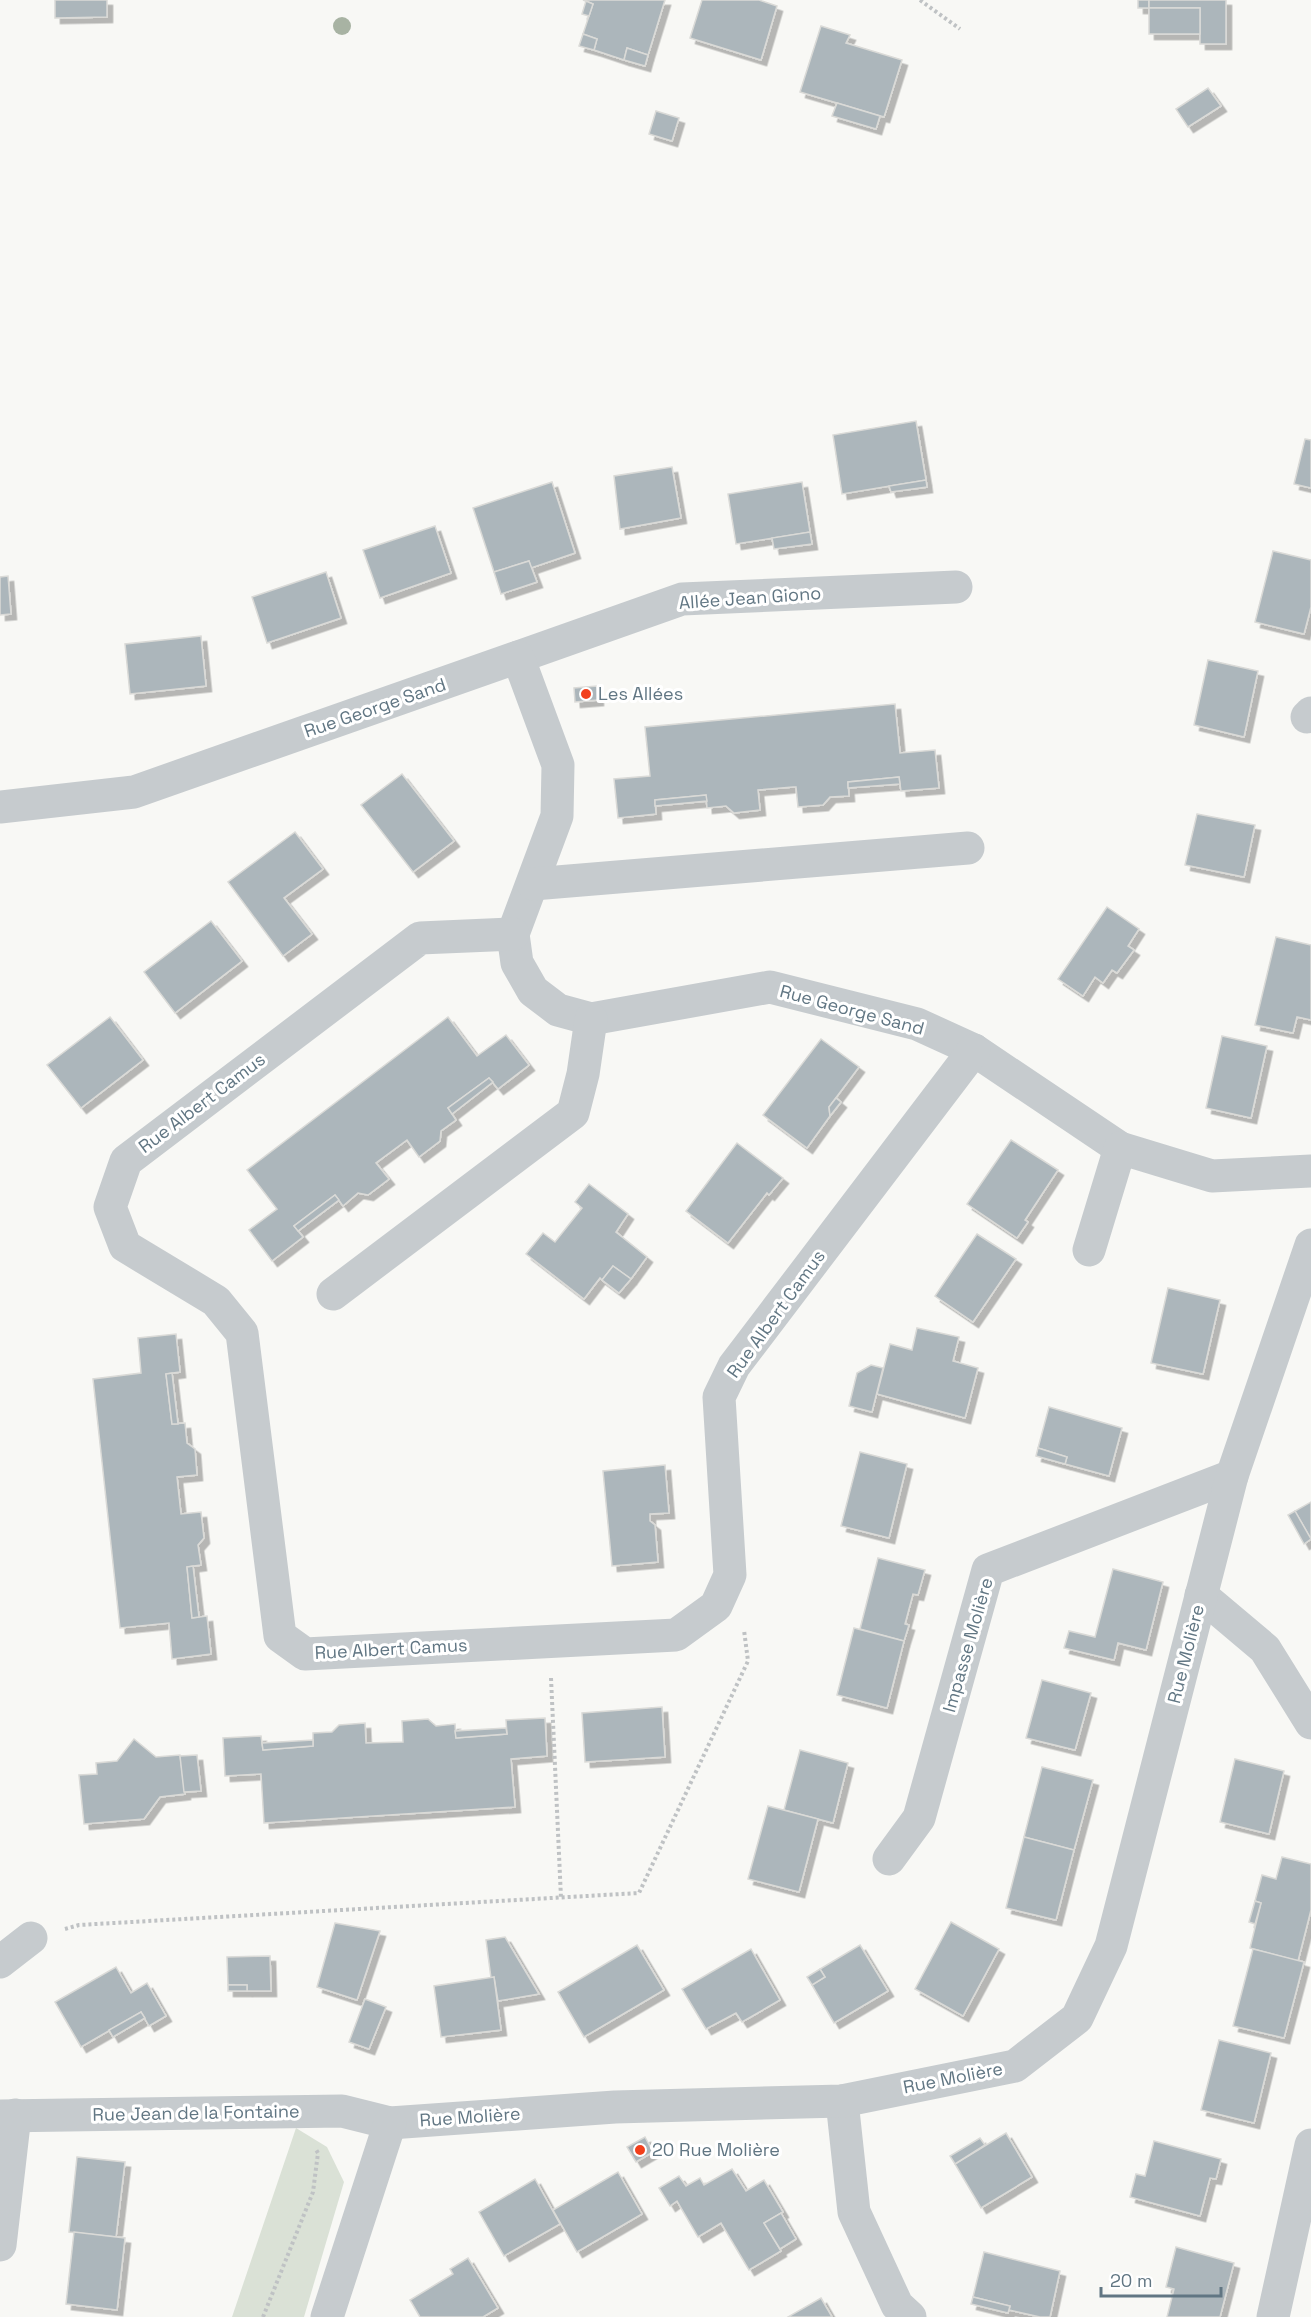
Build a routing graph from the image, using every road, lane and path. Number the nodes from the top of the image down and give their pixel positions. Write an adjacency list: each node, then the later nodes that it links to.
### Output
1 (920, 0): 2 (path)
2 (960, 29)
3 (956, 587): 4 (street, Allée Jean Giono)
4 (518, 657): 5 (street, Rue George Sand); 7 (street)
5 (0, 807)
6 (968, 848): 7 (street)
7 (533, 884): 8 (street)
8 (513, 934): 9 (street, Rue George Sand); 19 (street, Rue Albert Camus)
9 (591, 1019): 10 (street, Rue George Sand); 15 (street)
10 (974, 1050): 11 (street, Rue George Sand); 18 (street, Rue Albert Camus)
11 (1120, 1148): 12 (street, Rue George Sand); 14 (street)
12 (1311, 1171)
13 (1311, 1245): 16 (street, Rue Molière)
14 (1089, 1250)
15 (333, 1294)
16 (1232, 1476): 17 (street, Rue Molière); 21 (street, Impasse Molière)
17 (1201, 1595): 20 (street); 25 (street, Rue Molière)
18 (716, 1606): 19 (street, Rue Albert Camus); 22 (path)
19 (549, 1641): 22 (path)
20 (1311, 1723)
21 (889, 1859)
22 (561, 1898): 23 (path)
23 (31, 1938): 24 (street)
24 (0, 1962)
25 (842, 2101): 28 (street, Rue Molière); 33 (street)
26 (291, 2111): 27 (street, Rue Jean de la Fontaine); 28 (street, Rue Jean de la Fontaine); 31 (path)
27 (7, 2115): 30 (street)
28 (390, 2123): 32 (street)
29 (1311, 2145): 34 (street)
30 (0, 2245)
31 (263, 2317)
32 (327, 2317)
33 (910, 2317)
34 (1273, 2317)

